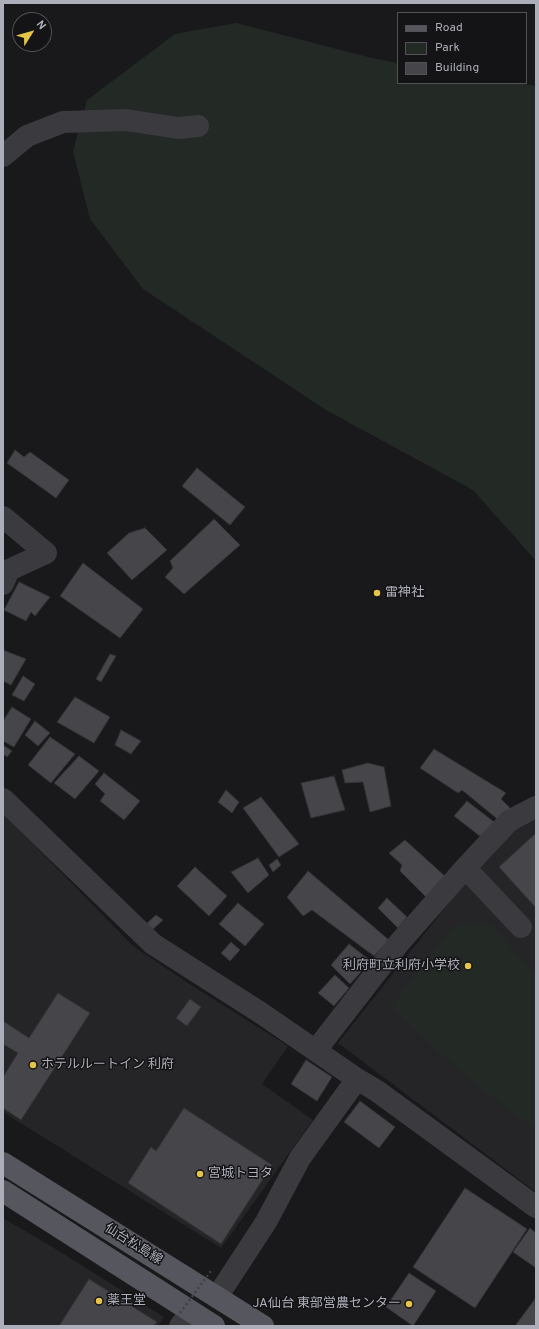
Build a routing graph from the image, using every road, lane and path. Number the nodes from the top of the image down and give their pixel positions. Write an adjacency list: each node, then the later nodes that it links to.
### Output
1 (198, 126): 2 (street)
2 (3, 156)
3 (3, 517): 4 (street)
4 (3, 584)
5 (3, 799): 9 (street)
6 (536, 807): 7 (street)
7 (466, 867): 8 (street); 9 (street)
8 (521, 927)
9 (316, 1050): 10 (street)
10 (356, 1079): 13 (street); 15 (street)
11 (3, 1163): 15 (main road, 仙台松島線)
12 (3, 1191): 16 (main road, 仙台松島線)
13 (536, 1207)
14 (211, 1271): 16 (path, bridge)
15 (217, 1297): 18 (main road, 仙台松島線)
16 (182, 1320): 17 (main road, 仙台松島線)
17 (214, 1326)
18 (263, 1326)

